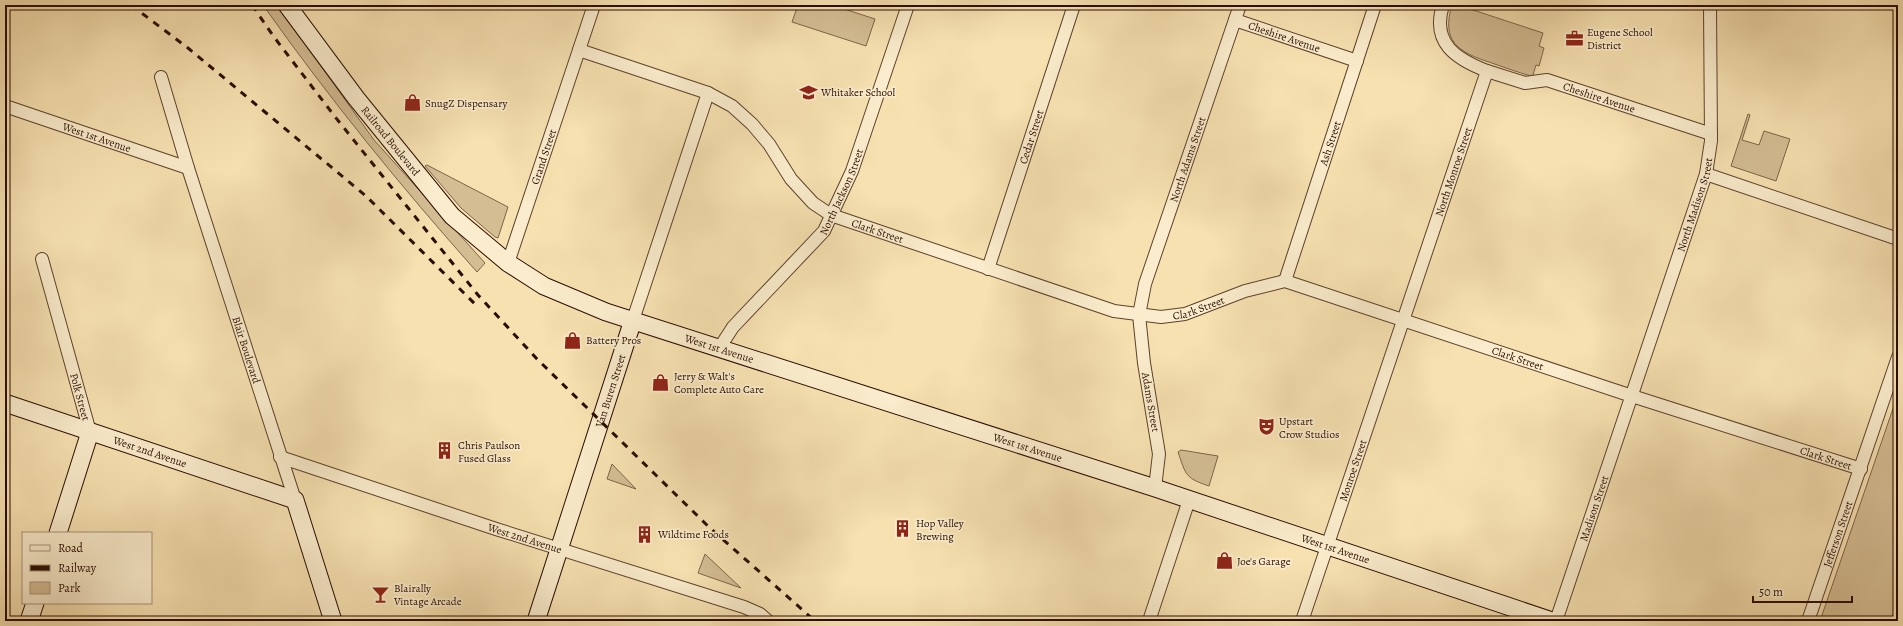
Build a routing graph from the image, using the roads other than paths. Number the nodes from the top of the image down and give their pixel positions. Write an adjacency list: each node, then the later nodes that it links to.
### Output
1 (287, 5): 22 (street, Railroad Boulevard)
2 (594, 5): 10 (street, Grand Street)
3 (908, 5): 19 (street, North Jackson Street)
4 (1074, 5): 23 (street, Cedar Street)
5 (1240, 5): 9 (street, North Adams Street)
6 (1375, 5): 11 (street, Ash Street)
7 (1443, 5): 12 (street)
8 (1710, 5): 16 (street, North Madison Street)
9 (1235, 20): 11 (street, Cheshire Avenue); 25 (street, North Adams Street)
10 (579, 50): 14 (street, Clark Street); 22 (street, Grand Street)
11 (1356, 61): 24 (street, Ash Street)
12 (1487, 70): 16 (street, Cheshire Avenue); 27 (street, North Monroe Street)
13 (161, 77): 17 (street, Blair Boulevard)
14 (708, 92): 19 (street, Clark Street); 26 (street, Van Buren Street)
15 (5, 106): 17 (street, West 1st Avenue)
16 (1711, 134): 18 (street, North Madison Street)
17 (188, 168): 33 (street, Blair Boulevard)
18 (1706, 174): 20 (street); 30 (street, North Madison Street)
19 (831, 215): 23 (street, Clark Street); 28 (street, North Jackson Street)
20 (1898, 239)
21 (42, 259): 32 (street, Polk Street)
22 (508, 263): 26 (street, West 1st Avenue)
23 (988, 268): 25 (street, Clark Street)
24 (1285, 281): 25 (street, Clark Street); 27 (street, Clark Street)
25 (1139, 315): 35 (street, Adams Street)
26 (633, 320): 28 (street, West 1st Avenue); 40 (street, Van Buren Street)
27 (1403, 320): 30 (street, Clark Street); 39 (street, Monroe Street)
28 (720, 347): 35 (street, West 1st Avenue)
29 (1898, 357): 34 (street, Jefferson Street)
30 (1632, 396): 34 (street, Clark Street); 49 (street, Madison Street)
31 (5, 403): 32 (street, West 2nd Avenue)
32 (90, 432): 36 (street, West 2nd Avenue); 38 (street, Polk Street)
33 (280, 457): 36 (street, Blair Boulevard); 40 (street, West 2nd Avenue)
34 (1861, 469): 50 (street, Jefferson Street)
35 (1155, 488): 37 (street, West 1st Avenue)
36 (295, 500): 43 (street, Blair Boulevard)
37 (1189, 500): 39 (street, West 1st Avenue); 46 (street)
38 (58, 532)
39 (1328, 546): 47 (street, Monroe Street); 48 (street, West 1st Avenue)
40 (559, 549): 44 (street, Van Buren Street); 45 (street, West 2nd Avenue)
41 (35, 604): 42 (street)
42 (29, 621)
43 (333, 621)
44 (536, 621)
45 (768, 621)
46 (1149, 621)
47 (1302, 621)
48 (1552, 621)
49 (1556, 621)
50 (1808, 621)

